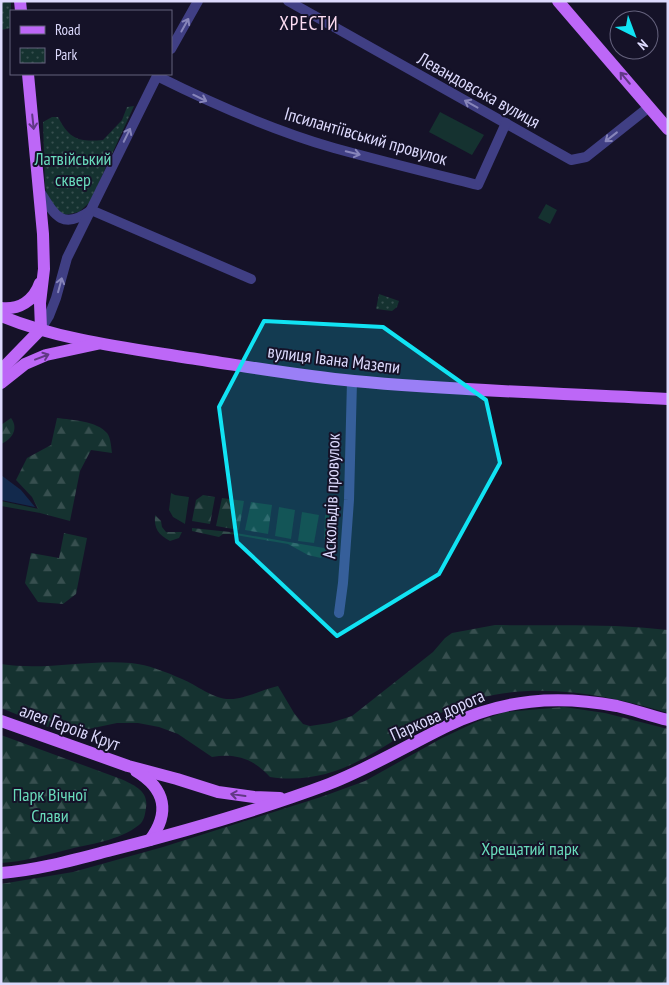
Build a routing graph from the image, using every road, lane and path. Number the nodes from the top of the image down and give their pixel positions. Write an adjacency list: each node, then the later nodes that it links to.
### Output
1 (198, 1): 4 (street, one-way to 1)
2 (288, 1): 8 (street, Левандовська вулиця, one-way to 2)
3 (558, 1): 7 (main road, one-way to 3)
4 (172, 47)
5 (28, 75): 10 (main road, one-way to 10)
6 (157, 75): 8 (street, Іпсилантіївський провулок, one-way to 8); 11 (street, one-way to 6)
7 (650, 107): 8 (street, Левандовська вулиця, one-way to 8); 9 (main road)
8 (506, 123)
9 (668, 129)
10 (39, 190): 11 (street); 12 (main road)
11 (91, 210): 13 (street); 16 (street, one-way to 11)
12 (44, 269): 14 (main road); 16 (main road)
13 (251, 279)
14 (1, 308)
15 (1, 316): 16 (main road, вулиця Івана Мазепи)
16 (40, 329): 17 (main road, вулиця Івана Мазепи); 18 (main road)
17 (110, 344): 19 (main road, вулиця Івана Мазепи); 20 (main road, one-way to 17)
18 (1, 370)
19 (352, 381): 21 (main road, вулиця Івана Мазепи); 22 (street, Аскольдів провулок)
20 (1, 382)
21 (668, 399)
22 (339, 612)
23 (668, 720): 26 (main road, Паркова дорога)
24 (1, 721): 25 (main road, алея Героїв Крут)
25 (128, 766): 26 (main road, one-way to 25); 27 (main road)
26 (287, 798): 27 (main road, Паркова дорога)
27 (150, 840): 28 (main road, Паркова дорога)
28 (1, 873)

